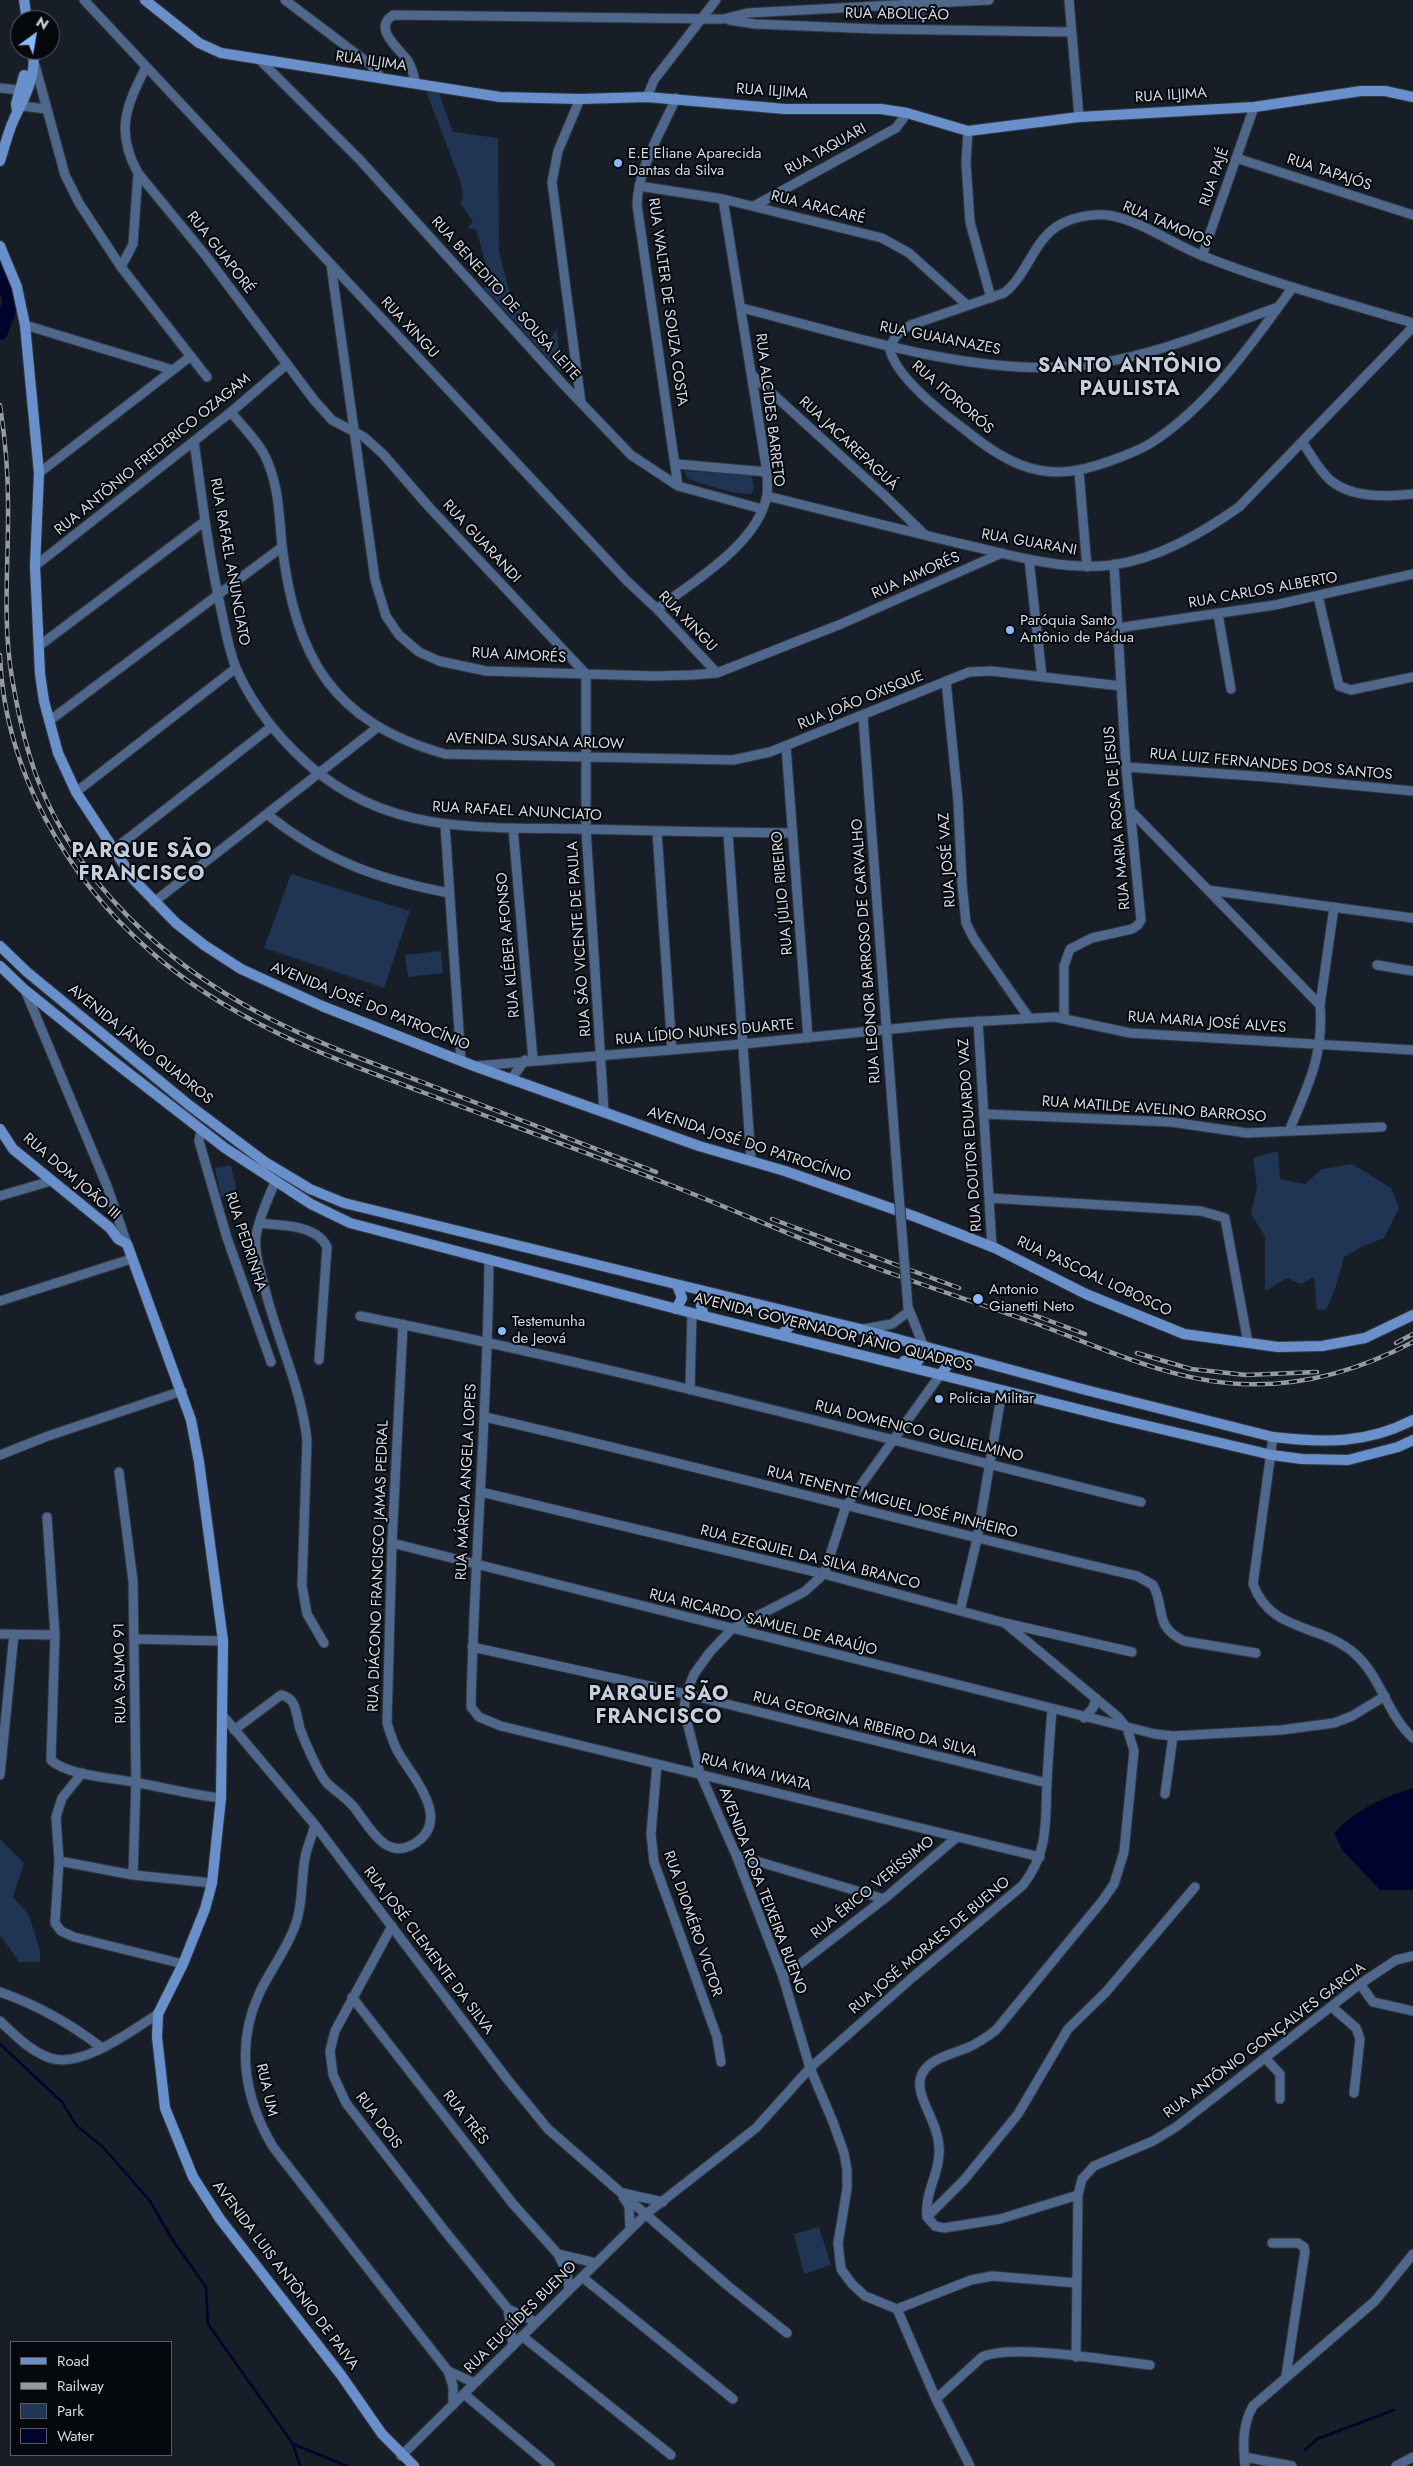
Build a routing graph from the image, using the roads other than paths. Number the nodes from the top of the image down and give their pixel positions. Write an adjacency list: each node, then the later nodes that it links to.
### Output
1 (84, 0): 13 (street, RUA XINGU)
2 (144, 0): 10 (main road, RUA ILJIMA)
3 (285, 0): 14 (street)
4 (716, 0): 7 (street)
5 (989, 0): 8 (street)
6 (1071, 1): 9 (street)
7 (702, 19): 8 (street); 15 (street); 18 (street)
8 (723, 19): 9 (street, RUA ABOLIÇÃO)
9 (1071, 32): 26 (street)
10 (259, 59): 14 (main road, RUA ILJIMA); 53 (street, RUA BENEDITO DE SOUSA LEITE)
11 (28, 60): 17 (main road)
12 (34, 62): 23 (main road); 24 (street)
13 (146, 67): 30 (street, RUA GUAPORÉ); 37 (street, RUA XINGU)
14 (381, 78): 15 (main road, RUA ILJIMA)
15 (415, 83): 20 (main road, RUA ILJIMA)
16 (0, 88): 17 (street)
17 (20, 90): 23 (main road)
18 (647, 96): 20 (main road, RUA ILJIMA); 21 (main road, RUA ILJIMA)
19 (1413, 97): 22 (main road, RUA ILJIMA)
20 (580, 98): 53 (street)
21 (676, 98): 25 (main road, RUA ILJIMA); 31 (street, RUA WALTER DE SOUZA COSTA)
22 (1254, 106): 26 (main road, RUA ILJIMA); 28 (street, RUA PAJÉ)
23 (20, 109): 24 (street); 29 (main road)
24 (46, 109): 38 (street)
25 (907, 113): 27 (main road, RUA ILJIMA); 33 (street, RUA TAQUARI)
26 (1079, 117): 27 (main road, RUA ILJIMA)
27 (968, 131): 40 (street)
28 (1236, 158): 34 (street, RUA TAPAJÓS); 36 (street, RUA PAJÉ)
29 (0, 161)
30 (138, 174): 38 (street); 49 (street, RUA GUAPORÉ)
31 (639, 186): 32 (street, RUA ARACARÉ); 58 (street, RUA WALTER DE SOUZA COSTA)
32 (723, 199): 33 (street, RUA ARACARÉ); 43 (street, RUA ALCIDES BARRETO)
33 (754, 206): 41 (street, RUA ARACARÉ)
34 (1413, 215)
35 (0, 246): 45 (main road, AVENIDA JOSÉ DO PATROCÍNIO)
36 (1202, 256): 39 (street, RUA TAMOIOS); 40 (street, RUA TAMOIOS)
37 (331, 265): 55 (street, RUA AIMORÉS); 77 (street, RUA XINGU)
38 (121, 267): 48 (street)
39 (1293, 287): 42 (street, RUA ITORORÓS); 44 (street, RUA TAMOIOS)
40 (991, 298): 41 (street, RUA TAMOIOS)
41 (967, 305): 47 (street, RUA TAMOIOS)
42 (1278, 307): 47 (street, RUA GUAIANAZES); 61 (street, RUA ITORORÓS)
43 (742, 308): 47 (street, RUA GUAIANAZES); 51 (street, RUA ALCIDES BARRETO)
44 (1413, 323)
45 (26, 325): 50 (street); 59 (main road, AVENIDA JOSÉ DO PATROCÍNIO)
46 (1413, 328): 57 (street, RUA GUARANI)
47 (891, 345): 61 (street, RUA ITORORÓS)
48 (191, 356): 50 (street); 52 (street)
49 (287, 364): 54 (street, RUA ANTÔNIO FREDERICO OZAGAM); 55 (street, RUA GUAPORÉ)
50 (173, 370): 59 (street)
51 (751, 374): 60 (street, RUA ALCIDES BARRETO); 67 (street, RUA JACAREPAGUÁ)
52 (207, 377)
53 (581, 403): 62 (street, RUA BENEDITO DE SOUSA LEITE)
54 (231, 412): 56 (street, RUA ANTÔNIO FREDERICO OZAGAM); 68 (street, AVENIDA SUSANA ARLOW)
55 (354, 433): 83 (street, RUA GUARANDI); 83 (street, RUA AIMORÉS)
56 (194, 441): 66 (street, RUA RAFAEL ANUNCIATO); 72 (street, RUA ANTÔNIO FREDERICO OZAGAM)
57 (1303, 442): 63 (street); 71 (street, RUA GUARANI)
58 (676, 464): 60 (street); 62 (street, RUA WALTER DE SOUZA COSTA)
59 (38, 472): 72 (main road, AVENIDA JOSÉ DO PATROCÍNIO)
60 (767, 472): 64 (street, RUA ALCIDES BARRETO)
61 (1078, 472): 73 (street)
62 (678, 486): 65 (street, RUA BENEDITO DE SOUSA LEITE)
63 (1413, 494)
64 (767, 496): 65 (street, RUA ALCIDES BARRETO); 67 (street, RUA GUARANI)
65 (762, 509): 77 (street, RUA ALCIDES BARRETO)
66 (205, 521): 76 (street, RUA RAFAEL ANUNCIATO); 80 (street)
67 (925, 535): 69 (street, RUA GUARANI)
68 (282, 547): 76 (street); 92 (street, AVENIDA SUSANA ARLOW)
69 (1002, 553): 70 (street, RUA GUARANI); 82 (street, RUA AIMORÉS)
70 (1029, 559): 73 (street, RUA GUARANI); 84 (street)
71 (1114, 564): 73 (street, RUA GUARANI); 79 (street, RUA MARIA ROSA DE JESUS)
72 (35, 566): 80 (main road, AVENIDA JOSÉ DO PATROCÍNIO)
73 (1087, 567)
74 (1413, 574): 75 (street, RUA CARLOS ALBERTO)
75 (1318, 596): 78 (street, RUA CARLOS ALBERTO); 85 (street)
76 (218, 597): 81 (street, RUA RAFAEL ANUNCIATO); 90 (street)
77 (657, 609): 82 (street, RUA XINGU)
78 (1218, 614): 79 (street, RUA CARLOS ALBERTO); 88 (street)
79 (1117, 628): 87 (street, RUA MARIA ROSA DE JESUS)
80 (39, 646): 90 (main road, AVENIDA JOSÉ DO PATROCÍNIO)
81 (236, 668): 91 (street, RUA RAFAEL ANUNCIATO); 98 (street)
82 (717, 673): 83 (street, RUA AIMORÉS)
83 (586, 674): 94 (street, RUA SÃO VICENTE DE PAULA)
84 (1042, 677): 86 (street, RUA JOÃO OXISQUE); 87 (street, RUA JOÃO OXISQUE)
85 (1413, 678)
86 (946, 681): 89 (street, RUA JOÃO OXISQUE); 119 (street, RUA JOSÉ VAZ)
87 (1121, 686): 95 (street, RUA MARIA ROSA DE JESUS)
88 (1231, 689)
89 (863, 716): 93 (street, RUA JOÃO OXISQUE); 122 (street, RUA LEONOR BARROSO DE CARVALHO)
90 (49, 722): 98 (main road, AVENIDA JOSÉ DO PATROCÍNIO)
91 (271, 727): 96 (street, RUA RAFAEL ANUNCIATO); 107 (street)
92 (378, 727): 94 (street, AVENIDA SUSANA ARLOW); 96 (street)
93 (786, 746): 94 (street, AVENIDA SUSANA ARLOW); 106 (street, RUA JÚLIO RIBEIRO)
94 (588, 758): 103 (street, RUA SÃO VICENTE DE PAULA)
95 (1126, 767): 97 (street, RUA LUIZ FERNANDES DOS SANTOS); 99 (street, RUA MARIA ROSA DE JESUS)
96 (319, 774): 100 (street); 101 (street, RUA RAFAEL ANUNCIATO)
97 (1413, 791)
98 (76, 792): 107 (main road, AVENIDA JOSÉ DO PATROCÍNIO)
99 (1130, 810): 108 (street); 120 (street, RUA MARIA ROSA DE JESUS)
100 (268, 815): 109 (street); 110 (street)
101 (445, 824): 102 (street, RUA RAFAEL ANUNCIATO); 109 (street)
102 (513, 828): 103 (street, RUA RAFAEL ANUNCIATO); 129 (street, RUA KLÉBER AFONSO)
103 (586, 829): 104 (street, RUA RAFAEL ANUNCIATO); 128 (street, RUA SÃO VICENTE DE PAULA)
104 (657, 832): 105 (street, RUA RAFAEL ANUNCIATO); 126 (street)
105 (728, 832): 106 (street, RUA RAFAEL ANUNCIATO); 125 (street)
106 (791, 833): 123 (street, RUA JÚLIO RIBEIRO)
107 (112, 850): 110 (main road, AVENIDA JOSÉ DO PATROCÍNIO)
108 (1208, 890): 111 (street); 118 (street)
109 (449, 893): 130 (street)
110 (154, 902): 130 (main road, AVENIDA JOSÉ DO PATROCÍNIO)
111 (1334, 907): 112 (street); 118 (street)
112 (1413, 918)
113 (0, 946): 140 (main road, AVENIDA JÂNIO QUADROS)
114 (0, 966): 117 (main road, AVENIDA JÂNIO QUADROS)
115 (1378, 966): 116 (street)
116 (1413, 971)
117 (25, 990): 137 (main road, AVENIDA JÂNIO QUADROS); 150 (street)
118 (1320, 1005): 124 (street)
119 (1030, 1018): 120 (street, RUA MARIA JOSÉ ALVES); 121 (street, RUA MARIA JOSÉ ALVES)
120 (1064, 1018): 124 (street, RUA MARIA JOSÉ ALVES)
121 (978, 1021): 122 (street, RUA LÍDIO NUNES DUARTE); 134 (street, RUA DOUTOR EDUARDO VAZ)
122 (887, 1030): 123 (street, RUA LÍDIO NUNES DUARTE); 158 (street, RUA LEONOR BARROSO DE CARVALHO, bridge)
123 (808, 1038): 125 (street, RUA LÍDIO NUNES DUARTE)
124 (1320, 1043): 127 (street, RUA MARIA JOSÉ ALVES); 138 (street)
125 (743, 1044): 126 (street, RUA LÍDIO NUNES DUARTE); 139 (street)
126 (672, 1050): 128 (street, RUA LÍDIO NUNES DUARTE)
127 (1413, 1050)
128 (602, 1056): 129 (street, RUA LÍDIO NUNES DUARTE); 133 (street, RUA SÃO VICENTE DE PAULA)
129 (529, 1060): 131 (street, RUA LÍDIO NUNES DUARTE); 132 (street)
130 (461, 1061): 131 (main road, AVENIDA JOSÉ DO PATROCÍNIO)
131 (474, 1066): 132 (main road, AVENIDA JOSÉ DO PATROCÍNIO)
132 (512, 1078): 133 (main road, AVENIDA JOSÉ DO PATROCÍNIO)
133 (604, 1112): 139 (main road, AVENIDA JOSÉ DO PATROCÍNIO)
134 (984, 1114): 138 (street, RUA MATILDE AVELINO BARROSO); 145 (street, RUA DOUTOR EDUARDO VAZ)
135 (1382, 1126): 138 (street, RUA MATILDE AVELINO BARROSO)
136 (0, 1129): 142 (main road, RUA DOM JOÃO III)
137 (201, 1130): 141 (main road, AVENIDA JÂNIO QUADROS); 173 (street, RUA PEDRINHA)
138 (1289, 1130)
139 (751, 1160): 147 (main road, AVENIDA JOSÉ DO PATROCÍNIO)
140 (265, 1162): 141 (main road); 146 (main road, AVENIDA GOVERNADOR JÂNIO QUADROS)
141 (259, 1171): 143 (main road, AVENIDA GOVERNADOR JÂNIO QUADROS)
142 (51, 1181): 144 (street); 150 (main road, RUA DOM JOÃO III)
143 (275, 1182): 148 (main road, AVENIDA GOVERNADOR JÂNIO QUADROS); 149 (street)
144 (0, 1196)
145 (989, 1198): 151 (street, RUA DOUTOR EDUARDO VAZ); 168 (street)
146 (339, 1201): 148 (main road); 154 (main road, AVENIDA GOVERNADOR JÂNIO QUADROS)
147 (883, 1205): 151 (main road, RUA PASCOAL LOBOSCO)
148 (334, 1217): 153 (main road, AVENIDA GOVERNADOR JÂNIO QUADROS)
149 (259, 1224): 172 (street); 203 (street)
150 (126, 1244): 152 (main road, AVENIDA LUIS ANTÔNIO DE PAIVA)
151 (992, 1247): 168 (main road, RUA PASCOAL LOBOSCO)
152 (131, 1259): 156 (street); 176 (main road, AVENIDA LUIS ANTÔNIO DE PAIVA)
153 (489, 1260): 157 (main road, AVENIDA GOVERNADOR JÂNIO QUADROS); 167 (street, RUA MÁRCIA ANGELA LOPES)
154 (676, 1285): 155 (main road, AVENIDA GOVERNADOR JÂNIO QUADROS); 157 (main road)
155 (710, 1293): 162 (main road); 163 (main road, AVENIDA GOVERNADOR JÂNIO QUADROS)
156 (0, 1301)
157 (676, 1308): 159 (main road, AVENIDA GOVERNADOR JÂNIO QUADROS)
158 (908, 1309): 165 (street); 169 (street, RUA LEONOR BARROSO DE CARVALHO)
159 (692, 1313): 162 (main road, AVENIDA GOVERNADOR JÂNIO QUADROS); 175 (street)
160 (1413, 1315): 168 (main road, RUA PASCOAL LOBOSCO)
161 (360, 1316): 164 (street, RUA DOMENICO GUGLIELMINO)
162 (704, 1316): 166 (main road, AVENIDA GOVERNADOR JÂNIO QUADROS)
163 (824, 1320): 165 (main road, AVENIDA GOVERNADOR JÂNIO QUADROS); 166 (main road)
164 (403, 1324): 167 (street, RUA DOMENICO GUGLIELMINO); 192 (street, RUA DIÁCONO FRANCISCO JAMAS PEDRAL)
165 (860, 1329): 169 (main road, AVENIDA GOVERNADOR JÂNIO QUADROS)
166 (782, 1334): 171 (main road, AVENIDA GOVERNADOR JÂNIO QUADROS)
167 (488, 1343): 175 (street, RUA DOMENICO GUGLIELMINO); 178 (street, RUA MÁRCIA ANGELA LOPES)
168 (1248, 1343)
169 (924, 1347): 170 (main road, AVENIDA GOVERNADOR JÂNIO QUADROS); 171 (main road)
170 (955, 1356): 174 (main road); 180 (main road, AVENIDA GOVERNADOR JÂNIO QUADROS)
171 (871, 1357): 174 (main road, AVENIDA GOVERNADOR JÂNIO QUADROS)
172 (319, 1360)
173 (271, 1362)
174 (940, 1375): 177 (main road, AVENIDA GOVERNADOR JÂNIO QUADROS); 181 (street)
175 (690, 1390): 181 (street, RUA DOMENICO GUGLIELMINO)
176 (182, 1391): 183 (street); 202 (main road, AVENIDA LUIS ANTÔNIO DE PAIVA)
177 (1002, 1391): 184 (main road, AVENIDA GOVERNADOR JÂNIO QUADROS); 185 (street)
178 (485, 1417): 187 (street, RUA MÁRCIA ANGELA LOPES); 189 (street, RUA TENENTE MIGUEL JOSÉ PINHEIRO)
179 (1413, 1420): 180 (main road, AVENIDA GOVERNADOR JÂNIO QUADROS)
180 (1273, 1437): 184 (street)
181 (894, 1439): 185 (street, RUA DOMENICO GUGLIELMINO); 189 (street)
182 (1413, 1440): 184 (main road, AVENIDA GOVERNADOR JÂNIO QUADROS)
183 (0, 1455)
184 (1272, 1455): 208 (street)
185 (991, 1465): 188 (street, RUA DOMENICO GUGLIELMINO); 191 (street)
186 (119, 1472): 201 (street, RUA SALMO 91)
187 (481, 1492): 193 (street, RUA MÁRCIA ANGELA LOPES); 194 (street, RUA EZEQUIEL DA SILVA BRANCO)
188 (1141, 1502)
189 (846, 1506): 191 (street, RUA TENENTE MIGUEL JOSÉ PINHEIRO); 194 (street)
190 (47, 1517): 200 (street)
191 (977, 1539): 195 (street); 206 (street, RUA TENENTE MIGUEL JOSÉ PINHEIRO)
192 (392, 1543): 193 (street, RUA RICARDO SAMUEL DE ARAÚJO); 215 (street, RUA DIÁCONO FRANCISCO JAMAS PEDRAL)
193 (476, 1565): 197 (street, RUA RICARDO SAMUEL DE ARAÚJO); 204 (street, RUA MÁRCIA ANGELA LOPES)
194 (824, 1574): 195 (street, RUA EZEQUIEL DA SILVA BRANCO); 197 (street, AVENIDA ROSA TEIXEIRA BUENO)
195 (960, 1611): 196 (street, RUA EZEQUIEL DA SILVA BRANCO)
196 (1005, 1623): 205 (street, RUA EZEQUIEL DA SILVA BRANCO); 209 (street)
197 (732, 1629): 207 (street, AVENIDA ROSA TEIXEIRA BUENO); 211 (street, RUA RICARDO SAMUEL DE ARAÚJO)
198 (0, 1634): 199 (street)
199 (14, 1634): 200 (street); 221 (street)
200 (55, 1635): 219 (street)
201 (135, 1639): 202 (street); 222 (street, RUA SALMO 91)
202 (223, 1641): 212 (main road, AVENIDA LUIS ANTÔNIO DE PAIVA)
203 (324, 1643)
204 (472, 1648): 207 (street, RUA GEORGINA RIBEIRO DA SILVA); 210 (street, RUA MÁRCIA ANGELA LOPES)
205 (1132, 1652)
206 (1256, 1653)
207 (686, 1694): 220 (street, AVENIDA ROSA TEIXEIRA BUENO); 223 (street, RUA GEORGINA RIBEIRO DA SILVA)
208 (1385, 1696): 216 (street, RUA RICARDO SAMUEL DE ARAÚJO); 217 (street)
209 (1096, 1698): 213 (street); 214 (street)
210 (471, 1707): 218 (street, RUA KIWA IWATA)
211 (1052, 1710): 213 (street, RUA RICARDO SAMUEL DE ARAÚJO); 223 (street, RUA JOSÉ MORAES DE BUENO)
212 (224, 1717): 215 (street, RUA JOSÉ CLEMENTE DA SILVA); 225 (main road, AVENIDA LUIS ANTÔNIO DE PAIVA)
213 (1084, 1718): 214 (street, RUA RICARDO SAMUEL DE ARAÚJO)
214 (1127, 1728): 216 (street, RUA RICARDO SAMUEL DE ARAÚJO); 256 (street)
215 (234, 1730): 226 (street, RUA JOSÉ CLEMENTE DA SILVA)
216 (1173, 1736): 224 (street)
217 (1413, 1738)
218 (658, 1764): 220 (street, RUA KIWA IWATA); 248 (street, RUA DIOMÉRO VICTOR)
219 (82, 1773): 222 (street); 230 (street)
220 (700, 1773): 227 (street, RUA KIWA IWATA); 228 (street, AVENIDA ROSA TEIXEIRA BUENO)
221 (0, 1775)
222 (136, 1782): 225 (street); 231 (street, RUA SALMO 91)
223 (1047, 1783): 229 (street, RUA JOSÉ MORAES DE BUENO)
224 (1165, 1794)
225 (221, 1798): 232 (main road, AVENIDA LUIS ANTÔNIO DE PAIVA)
226 (315, 1825): 235 (street, RUA JOSÉ CLEMENTE DA SILVA); 273 (street, RUA UM)
227 (957, 1837): 229 (street, RUA KIWA IWATA); 234 (street, RUA ÉRICO VERÍSSIMO)
228 (736, 1855): 234 (street); 238 (street, AVENIDA ROSA TEIXEIRA BUENO)
229 (1040, 1857): 249 (street, RUA JOSÉ MORAES DE BUENO)
230 (59, 1861): 231 (street); 237 (street)
231 (133, 1875): 232 (street)
232 (212, 1883): 237 (main road, AVENIDA LUIS ANTÔNIO DE PAIVA)
233 (1195, 1887): 256 (street)
234 (884, 1899): 238 (street, RUA ÉRICO VERÍSSIMO)
235 (392, 1926): 241 (street, RUA DOIS); 252 (street, RUA JOSÉ CLEMENTE DA SILVA)
236 (1413, 1956): 239 (street, RUA ANTÔNIO GONÇALVES GARCIA)
237 (183, 1964): 244 (main road, AVENIDA LUIS ANTÔNIO DE PAIVA)
238 (783, 1977): 249 (street, AVENIDA ROSA TEIXEIRA BUENO)
239 (1360, 1984): 242 (street, RUA ANTÔNIO GONÇALVES GARCIA); 243 (street)
240 (0, 1992): 246 (street)
241 (352, 1997): 259 (street, RUA TRÊS); 265 (street, RUA DOIS)
242 (1332, 2007): 247 (street, RUA ANTÔNIO GONÇALVES GARCIA); 250 (street)
243 (1413, 2011)
244 (158, 2014): 246 (street); 281 (main road, AVENIDA LUIS ANTÔNIO DE PAIVA)
245 (0, 2021): 246 (street)
246 (102, 2048)
247 (1266, 2059): 251 (street); 253 (street, RUA ANTÔNIO GONÇALVES GARCIA)
248 (721, 2062)
249 (810, 2068): 254 (street, RUA EUCLÍDES BUENO); 266 (street, AVENIDA ROSA TEIXEIRA BUENO)
250 (1354, 2093)
251 (1280, 2099)
252 (620, 2192): 254 (street); 255 (street, RUA JOSÉ CLEMENTE DA SILVA); 257 (street, RUA JOSÉ CLEMENTE DA SILVA)
253 (1078, 2195): 256 (street); 263 (street, RUA ANTÔNIO GONÇALVES GARCIA)
254 (663, 2202): 255 (street, RUA EUCLÍDES BUENO)
255 (646, 2214): 257 (street, RUA EUCLÍDES BUENO); 268 (street, RUA JOSÉ CLEMENTE DA SILVA)
256 (927, 2217)
257 (630, 2229): 261 (street, RUA EUCLÍDES BUENO)
258 (1272, 2243): 274 (street)
259 (558, 2254): 261 (street); 264 (street, RUA TRÊS)
260 (1413, 2254): 274 (street)
261 (596, 2263): 262 (street, RUA EUCLÍDES BUENO)
262 (582, 2277): 264 (street, RUA EUCLÍDES BUENO); 277 (street)
263 (1077, 2284): 266 (street); 271 (street, RUA ANTÔNIO GONÇALVES GARCIA)
264 (569, 2290): 267 (street, RUA EUCLÍDES BUENO)
265 (508, 2309): 267 (street, RUA DOIS); 270 (street)
266 (897, 2309): 278 (street)
267 (536, 2322): 269 (street, RUA EUCLÍDES BUENO)
268 (787, 2333)
269 (522, 2336): 270 (street, RUA EUCLÍDES BUENO); 280 (street)
270 (513, 2346): 275 (street, RUA EUCLÍDES BUENO)
271 (1076, 2356): 272 (street); 278 (street)
272 (1150, 2365)
273 (448, 2371): 275 (street, RUA UM); 279 (street, RUA UM)
274 (1286, 2376): 283 (street)
275 (475, 2383): 276 (street, RUA EUCLÍDES BUENO)
276 (464, 2394): 279 (street, RUA EUCLÍDES BUENO); 285 (street)
277 (733, 2399)
278 (936, 2399): 286 (street)
279 (453, 2405): 281 (street, RUA EUCLÍDES BUENO)
280 (671, 2455)
281 (401, 2456): 284 (main road, AVENIDA LUIS ANTÔNIO DE PAIVA)
282 (1413, 2457): 288 (street)
283 (1245, 2462): 287 (street)
284 (414, 2466)
285 (550, 2466)
286 (970, 2466)
287 (1292, 2466)
288 (1396, 2466)

